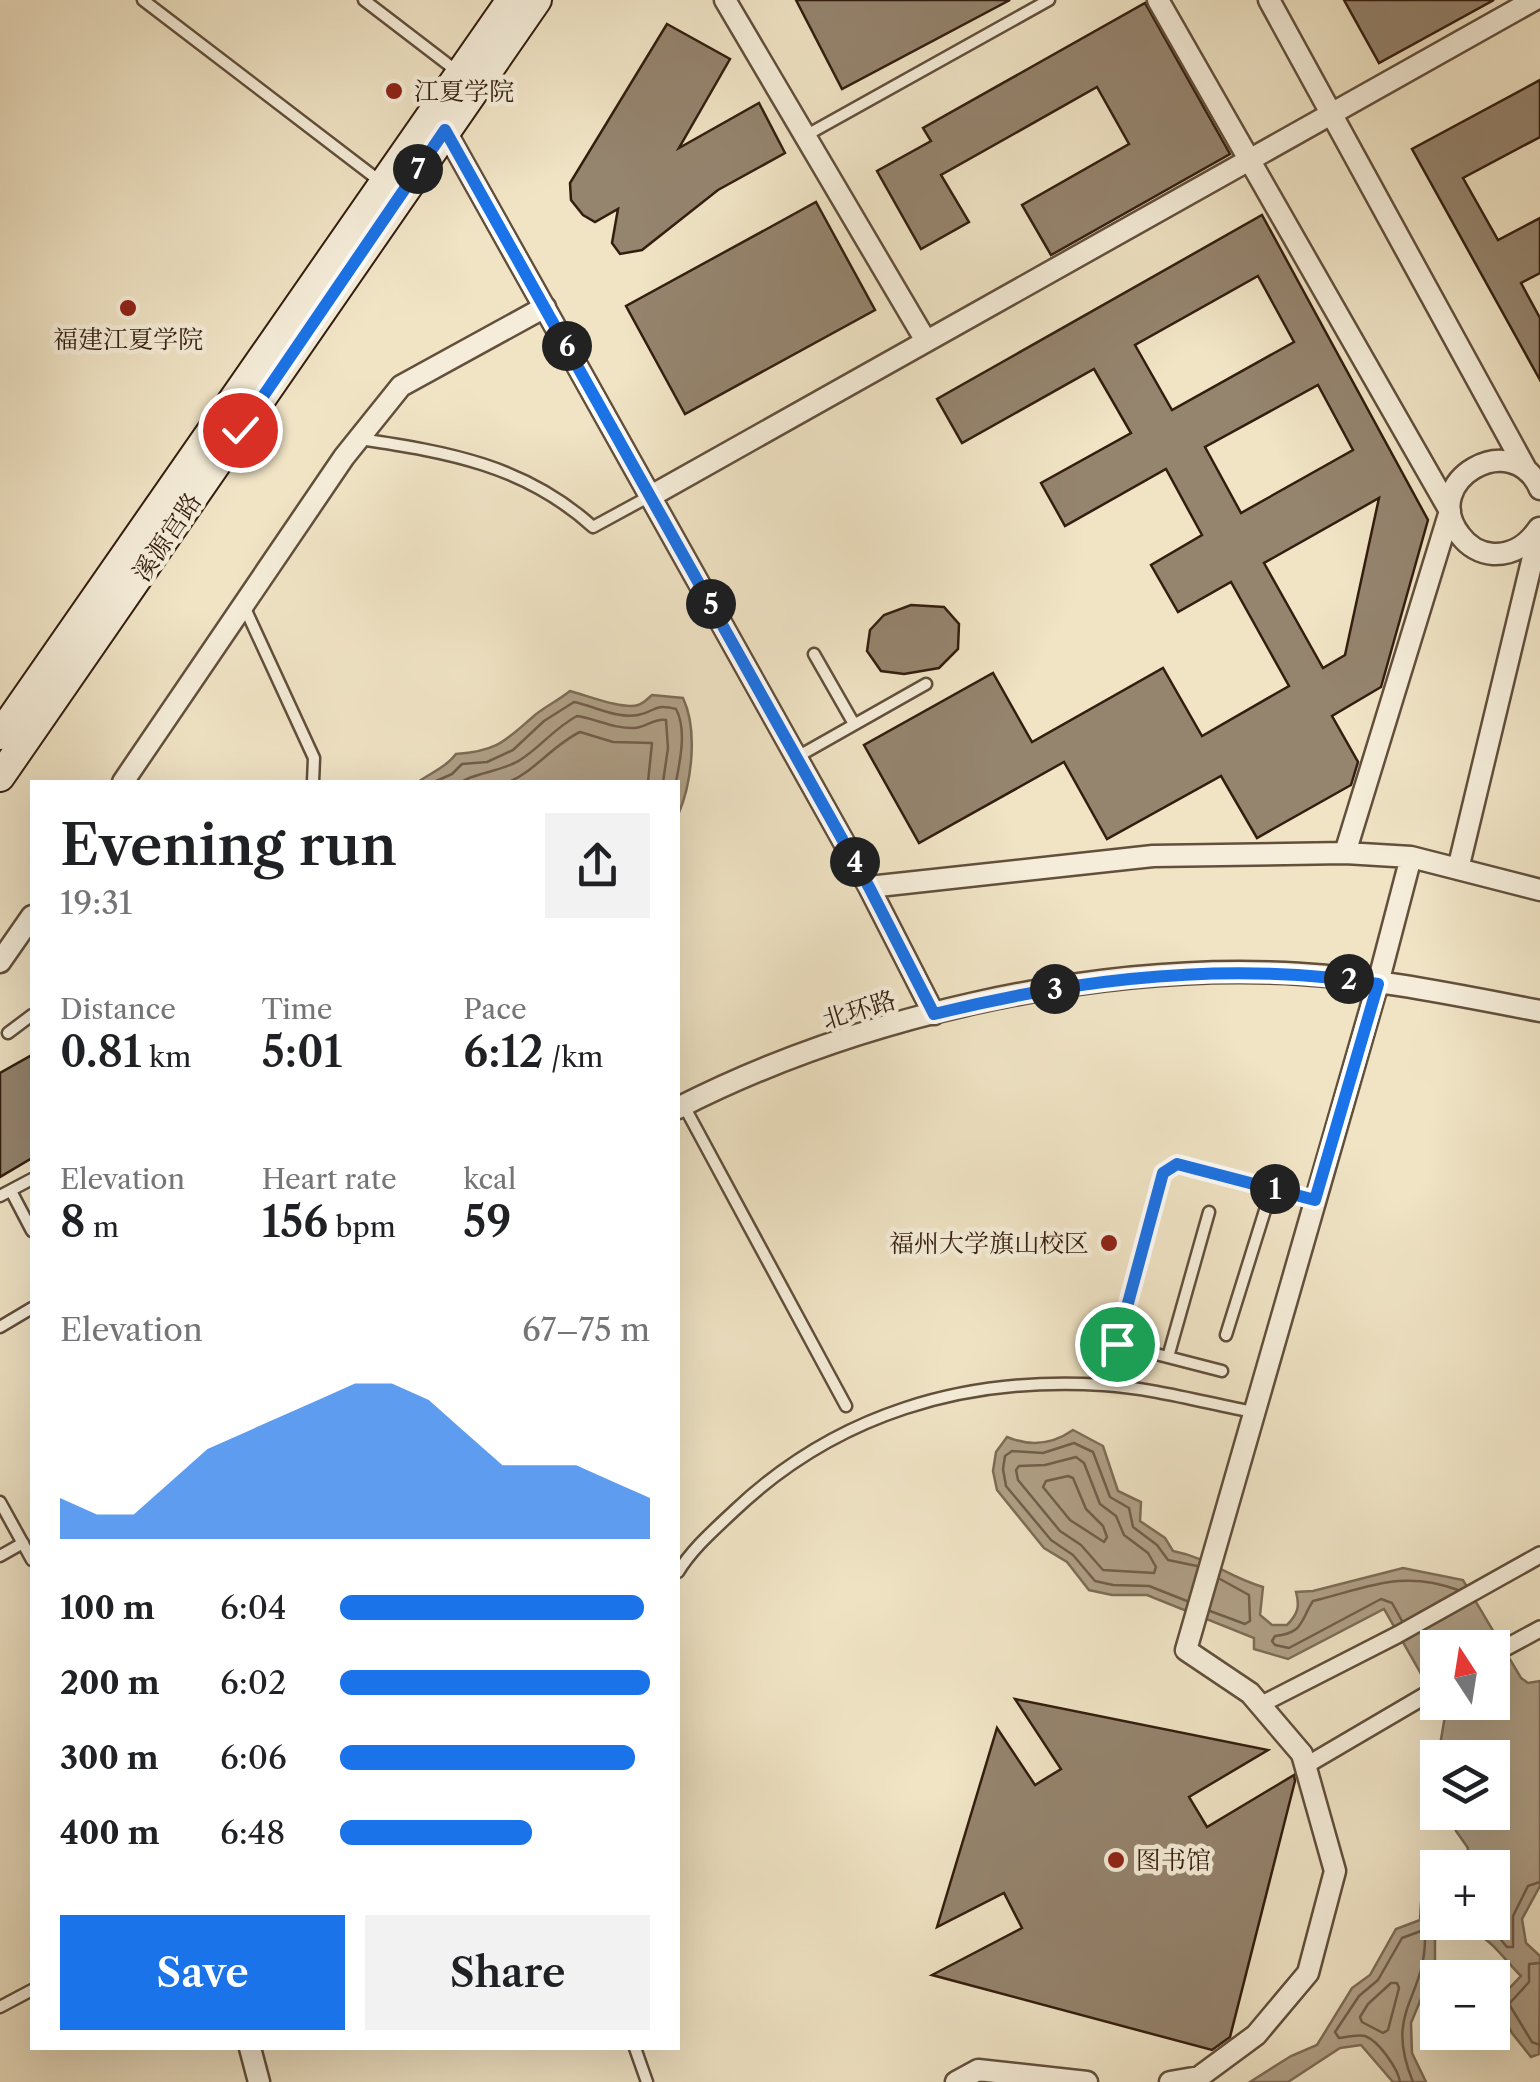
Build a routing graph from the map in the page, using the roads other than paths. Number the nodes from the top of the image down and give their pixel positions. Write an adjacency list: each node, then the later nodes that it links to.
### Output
1 (143, 0): 15 (lane)
2 (364, 0): 10 (lane)
3 (511, 0): 10 (main road, 溪源宫路)
4 (537, 0): 10 (main road, 溪源宫路)
5 (725, 0): 13 (street)
6 (1048, 0): 13 (lane)
7 (1158, 0): 14 (street)
8 (1269, 0): 11 (street)
9 (1534, 0): 11 (street)
10 (468, 80): 12 (main road, 溪源宫路); 15 (main road, 溪源宫路)
11 (1332, 114): 14 (street); 19 (street)
12 (445, 130): 15 (main road, 溪源宫路); 16 (street)
13 (804, 137): 17 (street)
14 (1251, 159): 17 (street); 22 (street)
15 (391, 189): 28 (main road, 溪源宫路); 30 (main road, 溪源宫路)
16 (545, 307): 18 (street); 21 (street)
17 (926, 341): 21 (street)
18 (359, 439): 21 (lane); 24 (street)
19 (1526, 471): 20 (street); 22 (street)
20 (1540, 490)
21 (651, 496): 29 (street)
22 (1450, 511): 23 (street); 33 (street)
23 (1540, 528): 35 (street)
24 (243, 604): 31 (street); 32 (lane)
25 (814, 654): 27 (lane)
26 (926, 684): 27 (lane)
27 (854, 724): 29 (lane)
28 (0, 735)
29 (796, 757): 36 (street)
30 (0, 778)
31 (123, 780)
32 (313, 780)
33 (1345, 853): 34 (street); 36 (street)
34 (1410, 857): 35 (street); 40 (street)
35 (1458, 869): 37 (street)
36 (869, 887): 42 (street)
37 (1540, 890)
38 (30, 923): 39 (street)
39 (0, 962)
40 (1378, 984): 41 (street, 北环路); 42 (street, 北环路); 49 (street)
41 (1540, 1010)
42 (934, 1014): 45 (street, 北环路)
43 (30, 1016): 44 (lane)
44 (8, 1034)
45 (680, 1106): 59 (lane)
46 (30, 1180): 48 (lane)
47 (1272, 1188): 49 (lane); 54 (lane); 55 (lane)
48 (6, 1194): 51 (lane)
49 (1315, 1200): 60 (street)
50 (1210, 1212): 56 (lane)
51 (30, 1228)
52 (30, 1309): 53 (lane)
53 (0, 1327)
54 (1226, 1334)
55 (1117, 1344): 56 (lane); 58 (lane)
56 (1168, 1357): 57 (lane)
57 (1222, 1370)
58 (1106, 1384): 60 (lane); 66 (lane)
59 (846, 1406)
60 (1254, 1412): 70 (street)
61 (0, 1502): 62 (lane)
62 (22, 1543): 64 (lane); 65 (lane)
63 (1540, 1555): 70 (street)
64 (0, 1556)
65 (30, 1557)
66 (680, 1569)
67 (1540, 1629): 68 (street)
68 (1510, 1645)
69 (1420, 1699): 71 (street)
70 (1260, 1705): 71 (street)
71 (1305, 1766): 80 (street)
72 (30, 1991): 73 (lane)
73 (0, 2007)
74 (251, 2050): 76 (street)
75 (636, 2050): 77 (lane)
76 (259, 2082)
77 (647, 2082)
78 (956, 2082): 79 (street)
79 (1087, 2082)
80 (1170, 2082)

